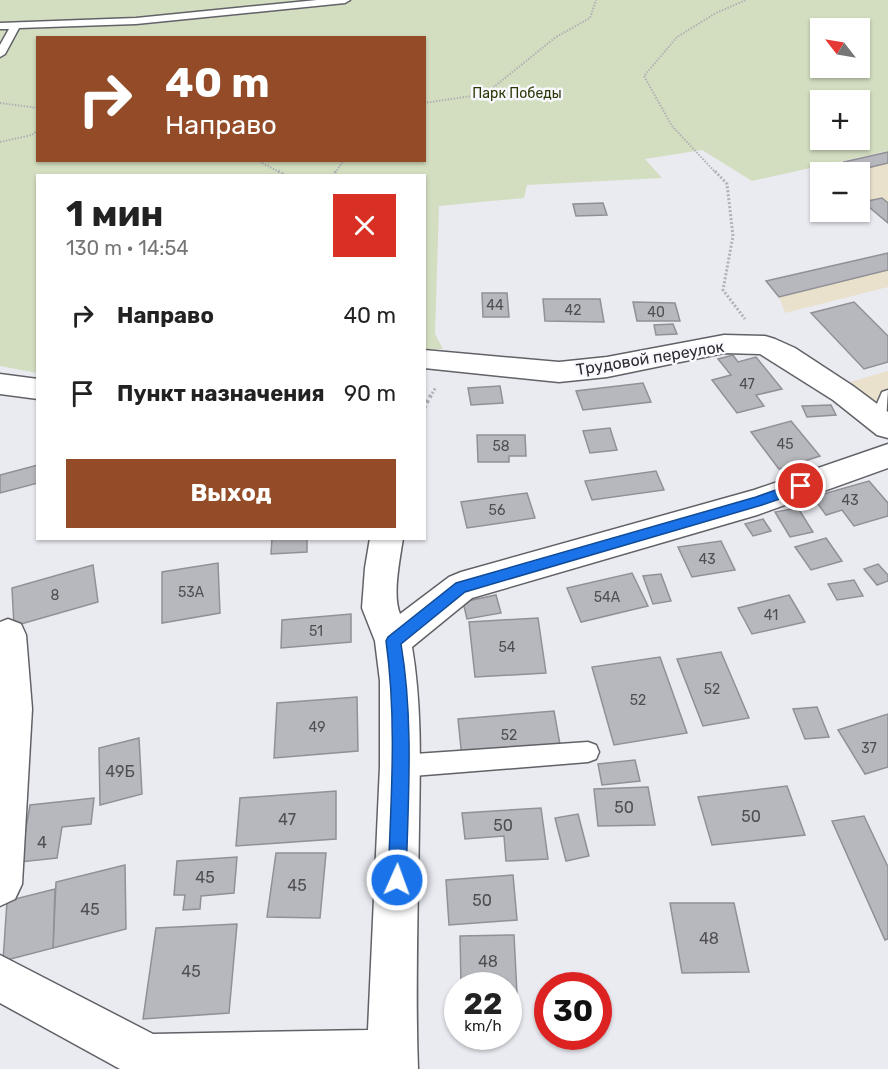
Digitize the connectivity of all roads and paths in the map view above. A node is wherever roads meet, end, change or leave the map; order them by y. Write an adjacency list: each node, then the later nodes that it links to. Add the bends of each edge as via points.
1 (345, 0): 5 (lane, via 136,21)
2 (596, 0): 8 (path, via 590,18 556,37 484,94)
3 (746, 0): 14 (path, via 677,37 644,76 672,126 727,184 733,236 723,290)
4 (0, 26): 5 (lane)
5 (14, 27): 6 (lane)
6 (0, 54)
7 (0, 104): 9 (path)
8 (426, 104)
9 (36, 108)
10 (36, 132): 11 (path)
11 (0, 142)
12 (261, 162): 13 (path)
13 (283, 174)
14 (765, 345): 15 (street, Трудовой переулок, via 724,344 560,372); 18 (street, Трудовой переулок)
15 (426, 359)
16 (0, 384): 17 (street)
17 (36, 389)
18 (885, 414)
19 (888, 456): 22 (street, via 758,502 461,587)
20 (387, 540): 22 (street, via 380,608)
21 (8, 635): 25 (street, via 12,709)
22 (393, 641): 24 (street, via 399,681)
23 (588, 752): 24 (lane)
24 (400, 766): 27 (street)
25 (0, 884)
26 (0, 978): 27 (street, via 149,1058 344,1053)
27 (393, 1062)

